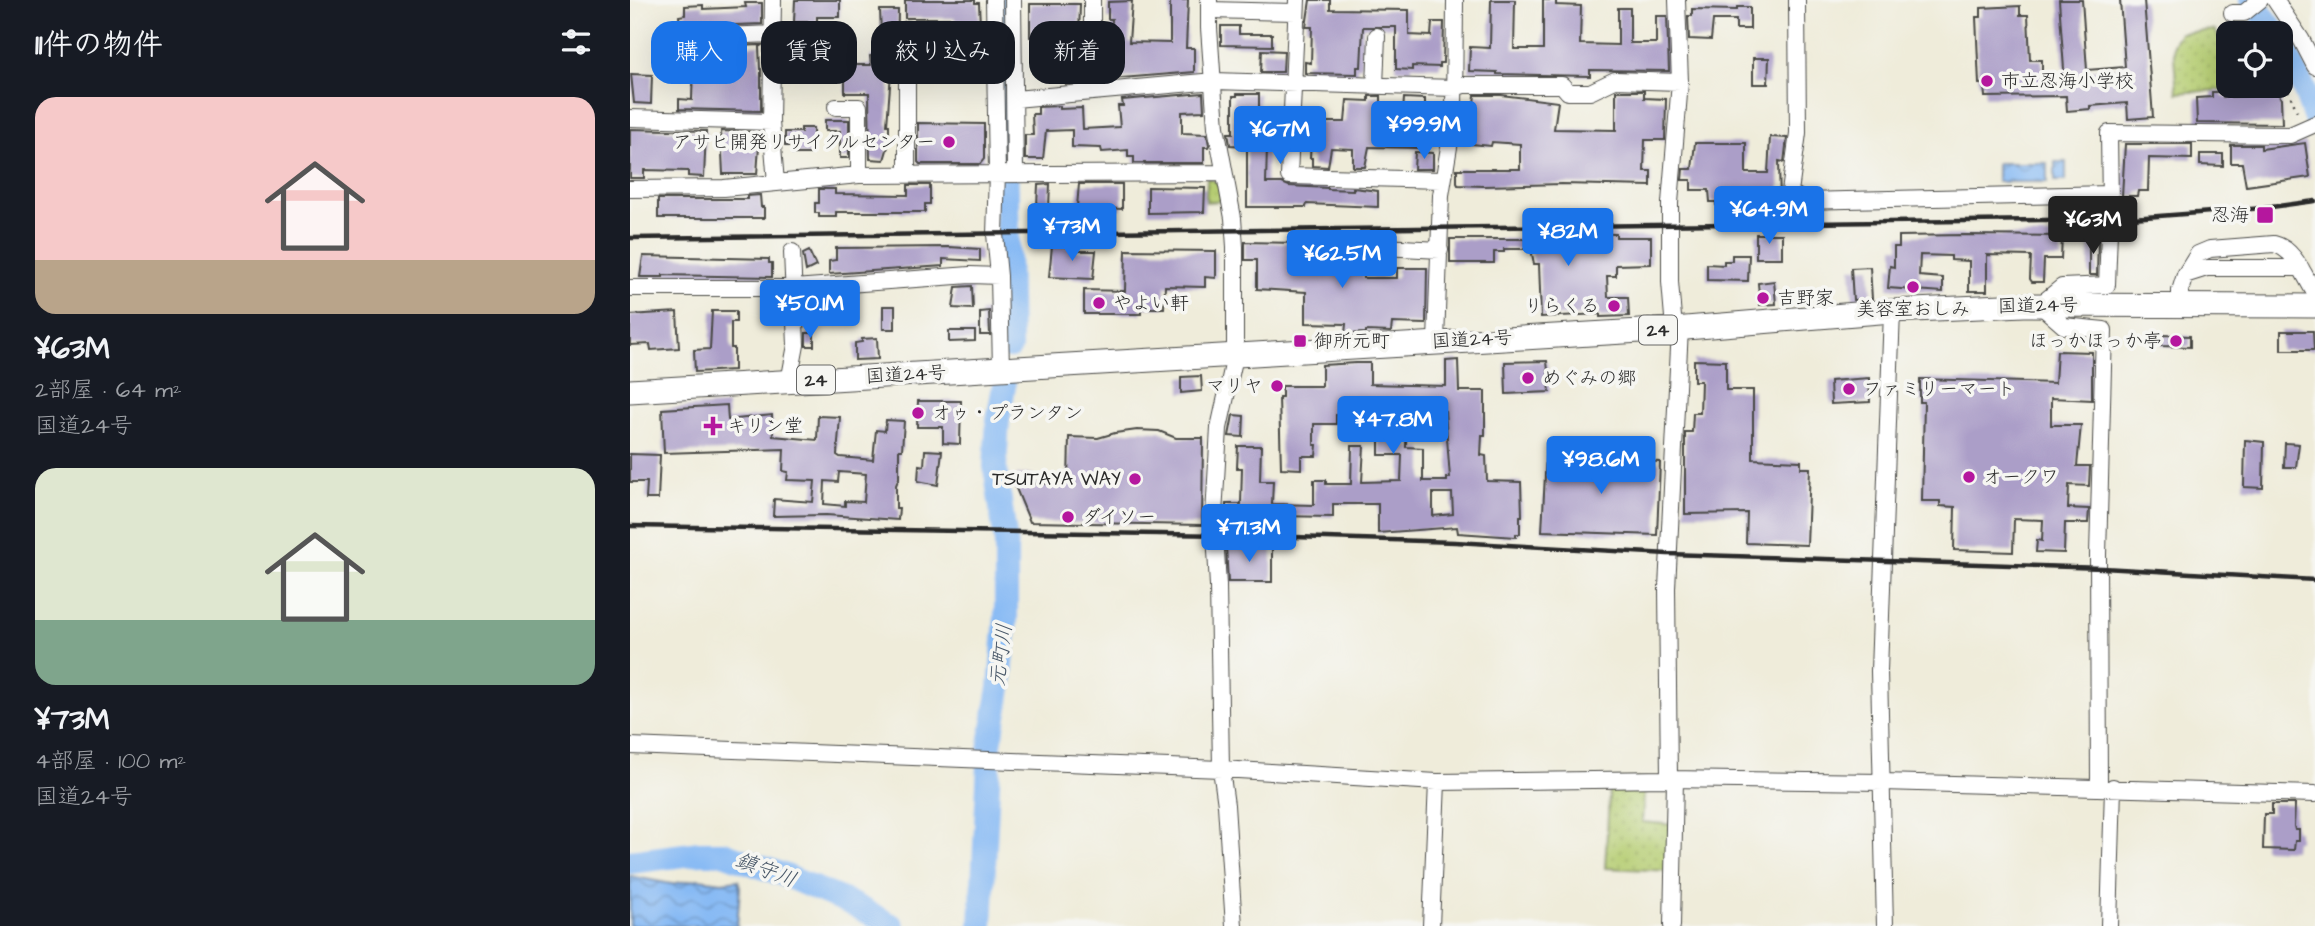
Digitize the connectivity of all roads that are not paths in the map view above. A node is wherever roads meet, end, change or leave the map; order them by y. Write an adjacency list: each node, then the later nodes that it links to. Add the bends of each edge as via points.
1 (774, 0): 13 (street)
2 (993, 0): 14 (street)
3 (1013, 0): 26 (street)
4 (1093, 0): 25 (street)
5 (1455, 0): 24 (street)
6 (1677, 0): 18 (street)
7 (1797, 0): 39 (street, via 1798,133 1790,192 1803,201)
8 (2260, 0): 12 (street)
9 (2275, 0): 16 (street)
10 (1209, 5): 11 (street); 17 (street)
11 (1296, 6): 22 (street)
12 (2239, 12)
13 (774, 21)
14 (994, 21)
15 (1377, 36): 23 (street)
16 (2315, 66)
17 (1214, 81): 22 (street); 25 (street); 33 (street)
18 (1680, 82): 24 (street, via 1615,80 1590,92 1568,92 1562,85); 53 (street, via 1670,203 1670,282)
19 (772, 84): 29 (street)
20 (906, 84): 35 (street)
21 (995, 84): 31 (street)
22 (1292, 84): 23 (street); 36 (street, via 1289,176)
23 (1375, 86): 24 (street)
24 (1455, 88): 36 (street)
25 (1092, 92): 26 (street)
26 (1015, 99): 32 (street)
27 (836, 107): 34 (street, via 859,107)
28 (630, 118): 29 (street)
29 (771, 121): 37 (street)
30 (2308, 127): 39 (street, via 2290,135 2109,133)
31 (997, 173): 32 (street); 35 (street); 45 (street)
32 (1015, 173): 33 (street)
33 (1224, 173): 55 (street, via 1234,231)
34 (859, 174): 35 (street); 37 (street)
35 (907, 174)
36 (1442, 180): 41 (street)
37 (776, 183): 38 (street)
38 (630, 189)
39 (2110, 194): 50 (street, via 2107,285 2062,288)
40 (1306, 243): 41 (street)
41 (1440, 250): 54 (street)
42 (792, 253): 47 (street)
43 (2301, 268): 44 (street, via 2207,268); 44 (street, via 2282,246 2265,243 2210,248 2198,254); 48 (street)
44 (2185, 275): 49 (street)
45 (999, 276): 47 (street); 56 (street)
46 (630, 288): 47 (street)
47 (794, 288): 57 (street, via 796,345)
48 (2315, 293)
49 (2180, 304): 50 (highway, 国道24号 / 24); 51 (highway, 国道24号 / 24)
50 (2040, 305): 52 (highway, 国道24号 / 24); 64 (street, via 2064,326 2104,330 2098,555)
51 (2315, 306)
52 (1892, 311): 53 (highway, 国道24号 / 24); 63 (street, via 1879,671)
53 (1677, 328): 54 (highway, 国道24号 / 24); 61 (street, via 1667,589)
54 (1436, 342): 55 (highway, 国道24号 / 24)
55 (1235, 356): 56 (highway, 国道24号 / 24); 60 (street, via 1219,428 1214,515)
56 (1001, 370): 57 (highway, 国道24号 / 24)
57 (789, 382): 58 (highway, 国道24号 / 24)
58 (630, 391)
59 (630, 746): 60 (street)
60 (1221, 769): 62 (street); 66 (street)
61 (1672, 779): 62 (street); 63 (street); 68 (street)
62 (1437, 782): 67 (street)
63 (1883, 782): 64 (street); 69 (street)
64 (2106, 786): 65 (street); 70 (street)
65 (2307, 794)
66 (1234, 926)
67 (1432, 926)
68 (1672, 926)
69 (1885, 926)
70 (2109, 926)

